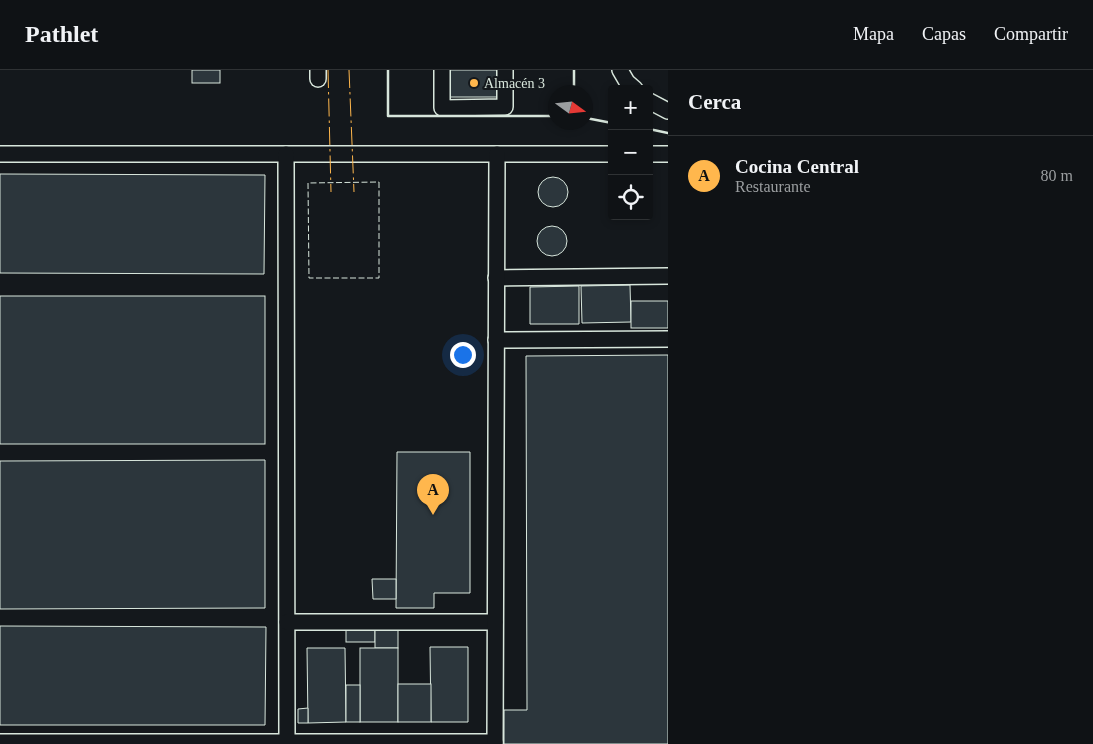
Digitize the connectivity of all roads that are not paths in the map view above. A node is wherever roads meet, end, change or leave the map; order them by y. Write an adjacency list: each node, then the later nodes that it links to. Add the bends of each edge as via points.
1 (442, 70): 2 (lane, via 442,108 505,107)
2 (505, 70)
3 (620, 70): 4 (lane)
4 (631, 85)
5 (653, 103): 6 (lane)
6 (668, 111)
7 (0, 154): 8 (lane)
8 (286, 154): 9 (lane); 17 (lane)
9 (497, 154): 10 (lane); 14 (lane)
10 (608, 154)
11 (653, 154): 12 (lane)
12 (668, 154)
13 (668, 276): 14 (lane)
14 (496, 278): 16 (lane)
15 (668, 339): 16 (lane)
16 (496, 340): 18 (lane)
17 (287, 622): 18 (lane); 19 (lane)
18 (495, 622): 21 (lane)
19 (287, 741): 20 (lane); 21 (lane)
20 (0, 742)
21 (495, 743)

